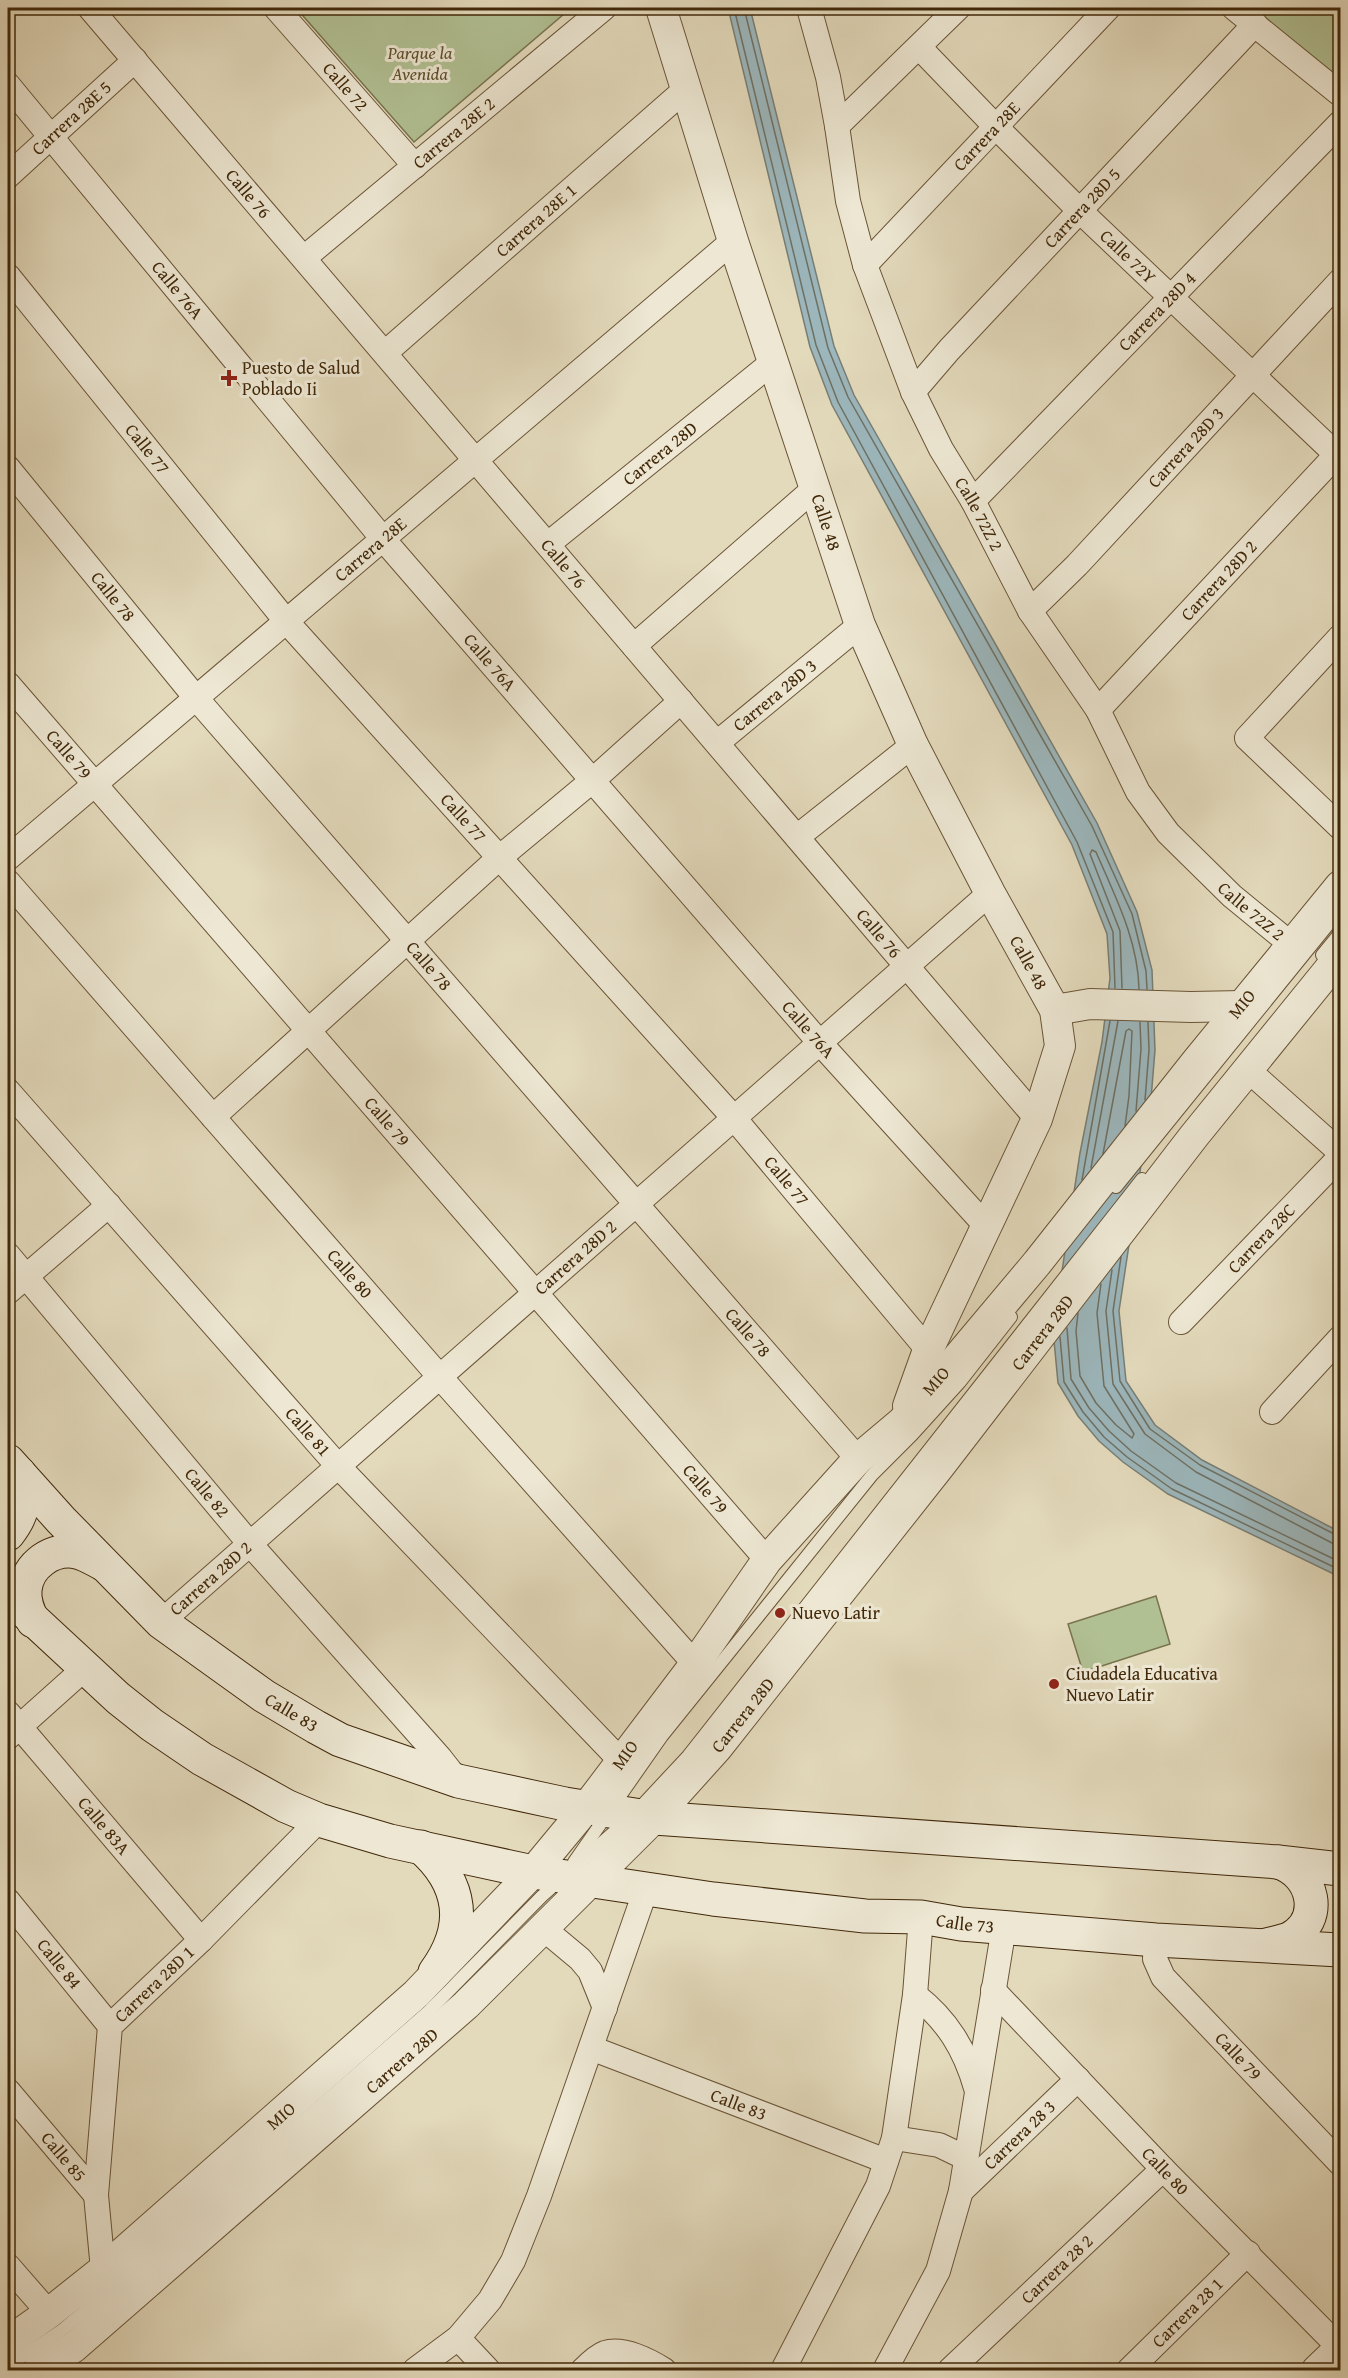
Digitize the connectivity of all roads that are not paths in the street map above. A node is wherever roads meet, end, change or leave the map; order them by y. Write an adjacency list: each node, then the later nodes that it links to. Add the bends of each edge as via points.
1 (90, 8): 11 (street, Calle 76)
2 (276, 8): 19 (street, Calle 72)
3 (604, 8): 19 (street, Carrera 28E 2)
4 (661, 8): 13 (street, Calle 48)
5 (809, 8): 16 (street, Calle 72Z 2)
6 (958, 8): 10 (street)
7 (1108, 8): 17 (street, Carrera 28E)
8 (1234, 8): 9 (street)
9 (1255, 24): 14 (street); 21 (street, Carrera 28D 5)
10 (919, 47): 16 (street); 17 (street, Calle 72Y)
11 (135, 60): 18 (street, Carrera 28E 5); 23 (street, Calle 76)
12 (8, 85): 18 (street, Calle 76A)
13 (687, 88): 22 (street, Calle 48); 28 (street, Carrera 28E 1)
14 (1341, 94)
15 (1341, 123): 27 (street, Carrera 28D 4)
16 (837, 126): 24 (street, Calle 72Z 2, via 848,201)
17 (994, 126): 21 (street, Calle 72Y); 24 (street, Carrera 28E)
18 (52, 136): 20 (street, Carrera 28E 5); 37 (street, Calle 76A)
19 (415, 166): 23 (street, Carrera 28E 2)
20 (8, 176)
21 (1080, 211): 27 (street, Calle 72Y); 31 (street, Carrera 28D 5)
22 (733, 241): 29 (street, Calle 48); 33 (street, Carrera 28E)
23 (304, 258): 28 (street, Calle 76)
24 (865, 265): 31 (street, Calle 72Z 2)
25 (8, 276): 40 (street, Calle 77)
26 (1341, 281): 30 (street, Carrera 28D 3)
27 (1171, 296): 30 (street, Calle 72Y); 36 (street, Carrera 28D 4)
28 (385, 353): 33 (street, Calle 76)
29 (773, 362): 35 (street, Calle 48); 38 (street, Carrera 28D)
30 (1254, 376): 32 (street, Calle 72Y); 39 (street, Carrera 28D 3)
31 (913, 392): 36 (street, Calle 72Z 2)
32 (1339, 455): 47 (street, Carrera 28D 2)
33 (475, 460): 37 (street, Carrera 28E); 38 (street, Calle 76)
34 (8, 468): 45 (street, Calle 78)
35 (815, 488): 41 (street, Calle 48); 43 (street)
36 (973, 501): 39 (street, Calle 72Z 2)
37 (383, 539): 40 (street, Carrera 28E); 50 (street, Calle 76A)
38 (548, 544): 43 (street, Calle 76)
39 (1030, 611): 47 (street, Calle 72Z 2)
40 (286, 621): 45 (street, Carrera 28E); 55 (street, Calle 77)
41 (860, 625): 48 (street, Carrera 28D 3); 49 (street, Calle 48)
42 (1341, 637): 52 (street, via 1247,738)
43 (634, 646): 46 (street, Calle 76)
44 (8, 684): 51 (street, Calle 79)
45 (196, 698): 51 (street, Carrera 28E); 61 (street, Calle 78)
46 (681, 701): 48 (street, Calle 76); 50 (street)
47 (1098, 710): 62 (street, Calle 72Z 2, via 1138,792 1168,834 1232,896)
48 (717, 743): 53 (street, Calle 76)
49 (914, 745): 53 (street); 58 (street, Calle 48)
50 (593, 780): 55 (street); 68 (street, Calle 76A)
51 (94, 784): 54 (street, Carrera 28E); 67 (street, Calle 79)
52 (1341, 827)
53 (797, 837): 63 (street, Calle 76)
54 (8, 858)
55 (499, 858): 61 (street); 73 (street, Calle 77)
56 (8, 882): 72 (street, Calle 80)
57 (1341, 886): 62 (street, Carrera 28D)
58 (990, 893): 63 (street, Carrera 28D 2); 66 (street, Calle 48)
59 (1341, 910): 70 (lane, MIO)
60 (1341, 933): 64 (lane)
61 (408, 942): 67 (street); 78 (street, Calle 78)
62 (1292, 945): 65 (street, Carrera 28D)
63 (907, 966): 68 (street, Carrera 28D 2); 74 (street, Calle 76)
64 (1331, 969): 69 (street, Carrera 28D)
65 (1242, 1006): 66 (street, via 1090,1004); 70 (street, Carrera 28D)
66 (1055, 1010): 74 (street, via 1060,1046)
67 (307, 1030): 72 (street); 84 (street, Calle 79)
68 (820, 1042): 73 (street, Carrera 28D 2); 80 (street, Calle 76A)
69 (1248, 1070): 75 (street); 107 (street, Carrera 28D, via 717,1748)
70 (1196, 1076): 77 (lane, MIO); 91 (street, Carrera 28D)
71 (8, 1091): 79 (street, Calle 81)
72 (213, 1117): 89 (street, Calle 80)
73 (734, 1118): 78 (street, Carrera 28D 2); 88 (street, Calle 77)
74 (1037, 1119): 80 (street)
75 (1341, 1154): 86 (street, Carrera 28C)
76 (1152, 1167): 107 (lane, MIO, via 695,1747)
77 (1108, 1197)
78 (636, 1204): 84 (street, Carrera 28D 2); 92 (street, Calle 78)
79 (109, 1205): 82 (street); 93 (street, Calle 81)
80 (987, 1227): 88 (street)
81 (8, 1255): 82 (street, Calle 82)
82 (26, 1276): 83 (street); 96 (street, Calle 82)
83 (8, 1292)
84 (535, 1293): 89 (street, Carrera 28D 2); 97 (street, Calle 79)
85 (1021, 1303): 107 (lane, MIO, via 960,1382 872,1475 662,1736)
86 (1181, 1322)
87 (1341, 1338): 90 (street)
88 (928, 1350): 91 (street)
89 (440, 1377): 93 (street, Carrera 28D 2); 102 (street, Calle 80)
90 (1272, 1412)
91 (902, 1422): 92 (street, Carrera 28D)
92 (858, 1459): 97 (street, Carrera 28D)
93 (338, 1466): 96 (street, Carrera 28D 2); 105 (street, Calle 81)
94 (13, 1467): 95 (main road, via 23,1496 20,1519); 98 (main road, Calle 83)
95 (8, 1534)
96 (250, 1544): 101 (street, Carrera 28D 2); 106 (street, Calle 82)
97 (767, 1560): 102 (street, Carrera 28D)
98 (107, 1566): 100 (main road, via 76,1552 59,1552 43,1559 31,1572 25,1588 26,1606); 101 (main road, Calle 83)
99 (8, 1596): 100 (main road)
100 (33, 1621): 103 (main road)
101 (161, 1622): 106 (main road, Calle 83, via 264,1696 332,1736)
102 (694, 1664): 105 (street, Carrera 28D)
103 (84, 1669): 104 (street); 108 (main road, via 152,1725 202,1759 286,1806)
104 (11, 1725): 118 (street, Calle 83A)
105 (621, 1761): 107 (street, Carrera 28D)
106 (458, 1781): 107 (main road, Calle 83)
107 (620, 1813): 110 (main road); 112 (street, Carrera 28D); 112 (street, Carrera 28D)
108 (320, 1820): 109 (main road); 118 (street, Carrera 28D 1)
109 (421, 1847): 112 (main road); 122 (main road, via 449,1878 455,1898 454,1937)
110 (1278, 1862): 111 (main road); 120 (main road, via 1290,1866 1305,1881 1310,1892 1309,1914 1289,1939)
111 (1341, 1869)
112 (563, 1877): 113 (main road, Calle 73); 117 (street, Carrera 28D); 122 (street, Carrera 28D); 144 (lane, MIO, via 430,2010 96,2302)
113 (646, 1889): 115 (main road, Calle 73, via 854,1914); 125 (street)
114 (8, 1902): 126 (street, Calle 84)
115 (921, 1917): 116 (main road, Calle 73); 124 (street)
116 (1004, 1927): 119 (main road, Calle 73); 123 (street)
117 (544, 1929): 125 (street, via 591,1971); 145 (street, Carrera 28D, via 459,2011 132,2297 74,2347)
118 (201, 1940): 126 (street, Carrera 28D 1)
119 (1156, 1940): 120 (main road, Calle 73); 133 (street, Calle 79, via 1155,1959 1163,1977)
120 (1255, 1947): 121 (main road, Calle 73)
121 (1341, 1950)
122 (435, 1972): 139 (street, Carrera 28D, via 416,1994)
123 (993, 1990): 128 (street, Calle 80); 130 (street)
124 (915, 1995): 130 (street, via 935,2011 954,2035 969,2063); 131 (street)
125 (605, 2008): 127 (street)
126 (110, 2026): 136 (street, Carrera 28D 1)
127 (591, 2048): 131 (street, Calle 83); 141 (street, via 513,2261 490,2300)
128 (1078, 2079): 134 (street, Calle 80); 135 (street, Carrera 28 3)
129 (8, 2091): 136 (street, Calle 85)
130 (977, 2091): 132 (street)
131 (890, 2149): 132 (street, Calle 83, via 939,2145); 150 (street, via 878,2186)
132 (966, 2158): 135 (street)
133 (1341, 2163)
134 (1163, 2169): 137 (street, Calle 80); 152 (street, Carrera 28 2)
135 (961, 2191): 151 (street, via 938,2271)
136 (96, 2195): 139 (street, Carrera 28D 1)
137 (1248, 2253): 143 (street, Calle 80); 153 (street, Carrera 28 1)
138 (8, 2266): 140 (street)
139 (103, 2270): 140 (street, Carrera 28D)
140 (50, 2313): 142 (street, Carrera 28D)
141 (458, 2338): 146 (street); 147 (street)
142 (8, 2342)
143 (1340, 2348): 154 (street)
144 (8, 2366)
145 (38, 2370)
146 (415, 2370)
147 (488, 2370)
148 (583, 2370): 149 (street, via 612,2351)
149 (664, 2370)
150 (783, 2370)
151 (885, 2370)
152 (950, 2370)
153 (1128, 2370)
154 (1317, 2370)

